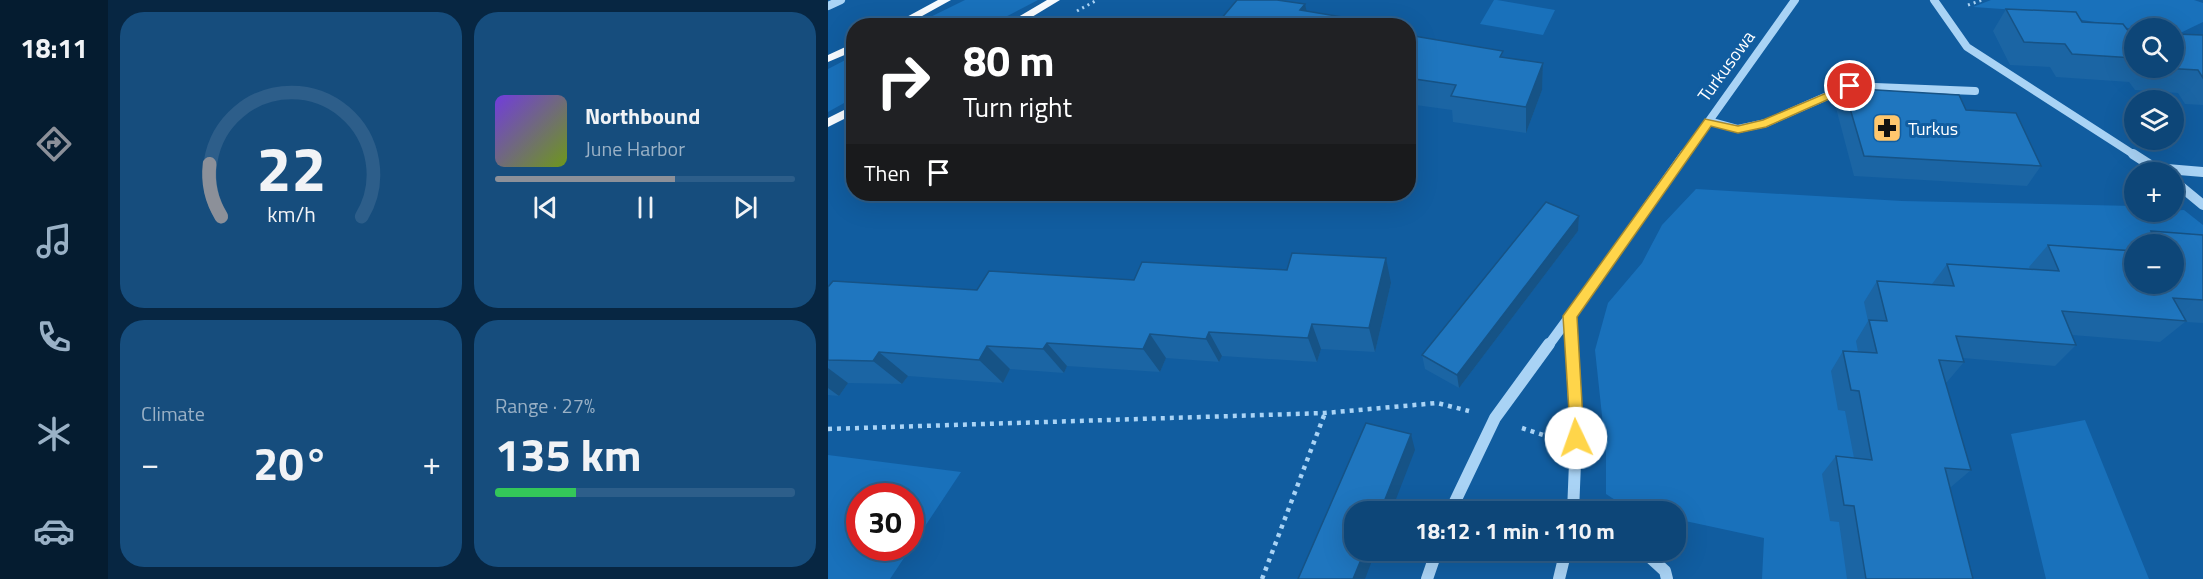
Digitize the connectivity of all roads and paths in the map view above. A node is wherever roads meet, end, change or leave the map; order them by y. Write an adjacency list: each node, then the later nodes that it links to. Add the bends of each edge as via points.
1 (841, 0): 6 (street)
2 (946, 0): 7 (main road)
3 (1055, 0): 8 (main road)
4 (1795, 0): 13 (street, Turkusowa)
5 (1934, 0): 15 (street, via 1967,47)
6 (828, 6)
7 (911, 18)
8 (1022, 18)
9 (846, 50): 10 (main road)
10 (828, 59)
11 (1975, 91): 13 (street, via 1850,86 1766,123 1738,129)
12 (846, 113): 14 (main road)
13 (1709, 121): 20 (street, Turkusowa)
14 (828, 123)
15 (2146, 162)
16 (2184, 171): 17 (street)
17 (2203, 172)
18 (2184, 189): 19 (street)
19 (2203, 205)
20 (1570, 316): 22 (street, Turkusowa); 24 (street)
21 (1325, 413): 22 (path, via 1437,403); 23 (path); 30 (path)
22 (1495, 418): 24 (path, via 1546,437); 25 (street, Turkusowa)
23 (828, 429)
24 (1576, 438): 26 (street)
25 (1455, 501)
26 (1573, 501)
27 (1433, 561): 31 (street)
28 (1563, 561): 32 (street)
29 (1654, 561): 33 (street, via 1665,571)
30 (1262, 579)
31 (1427, 579)
32 (1559, 579)
33 (1667, 579)

